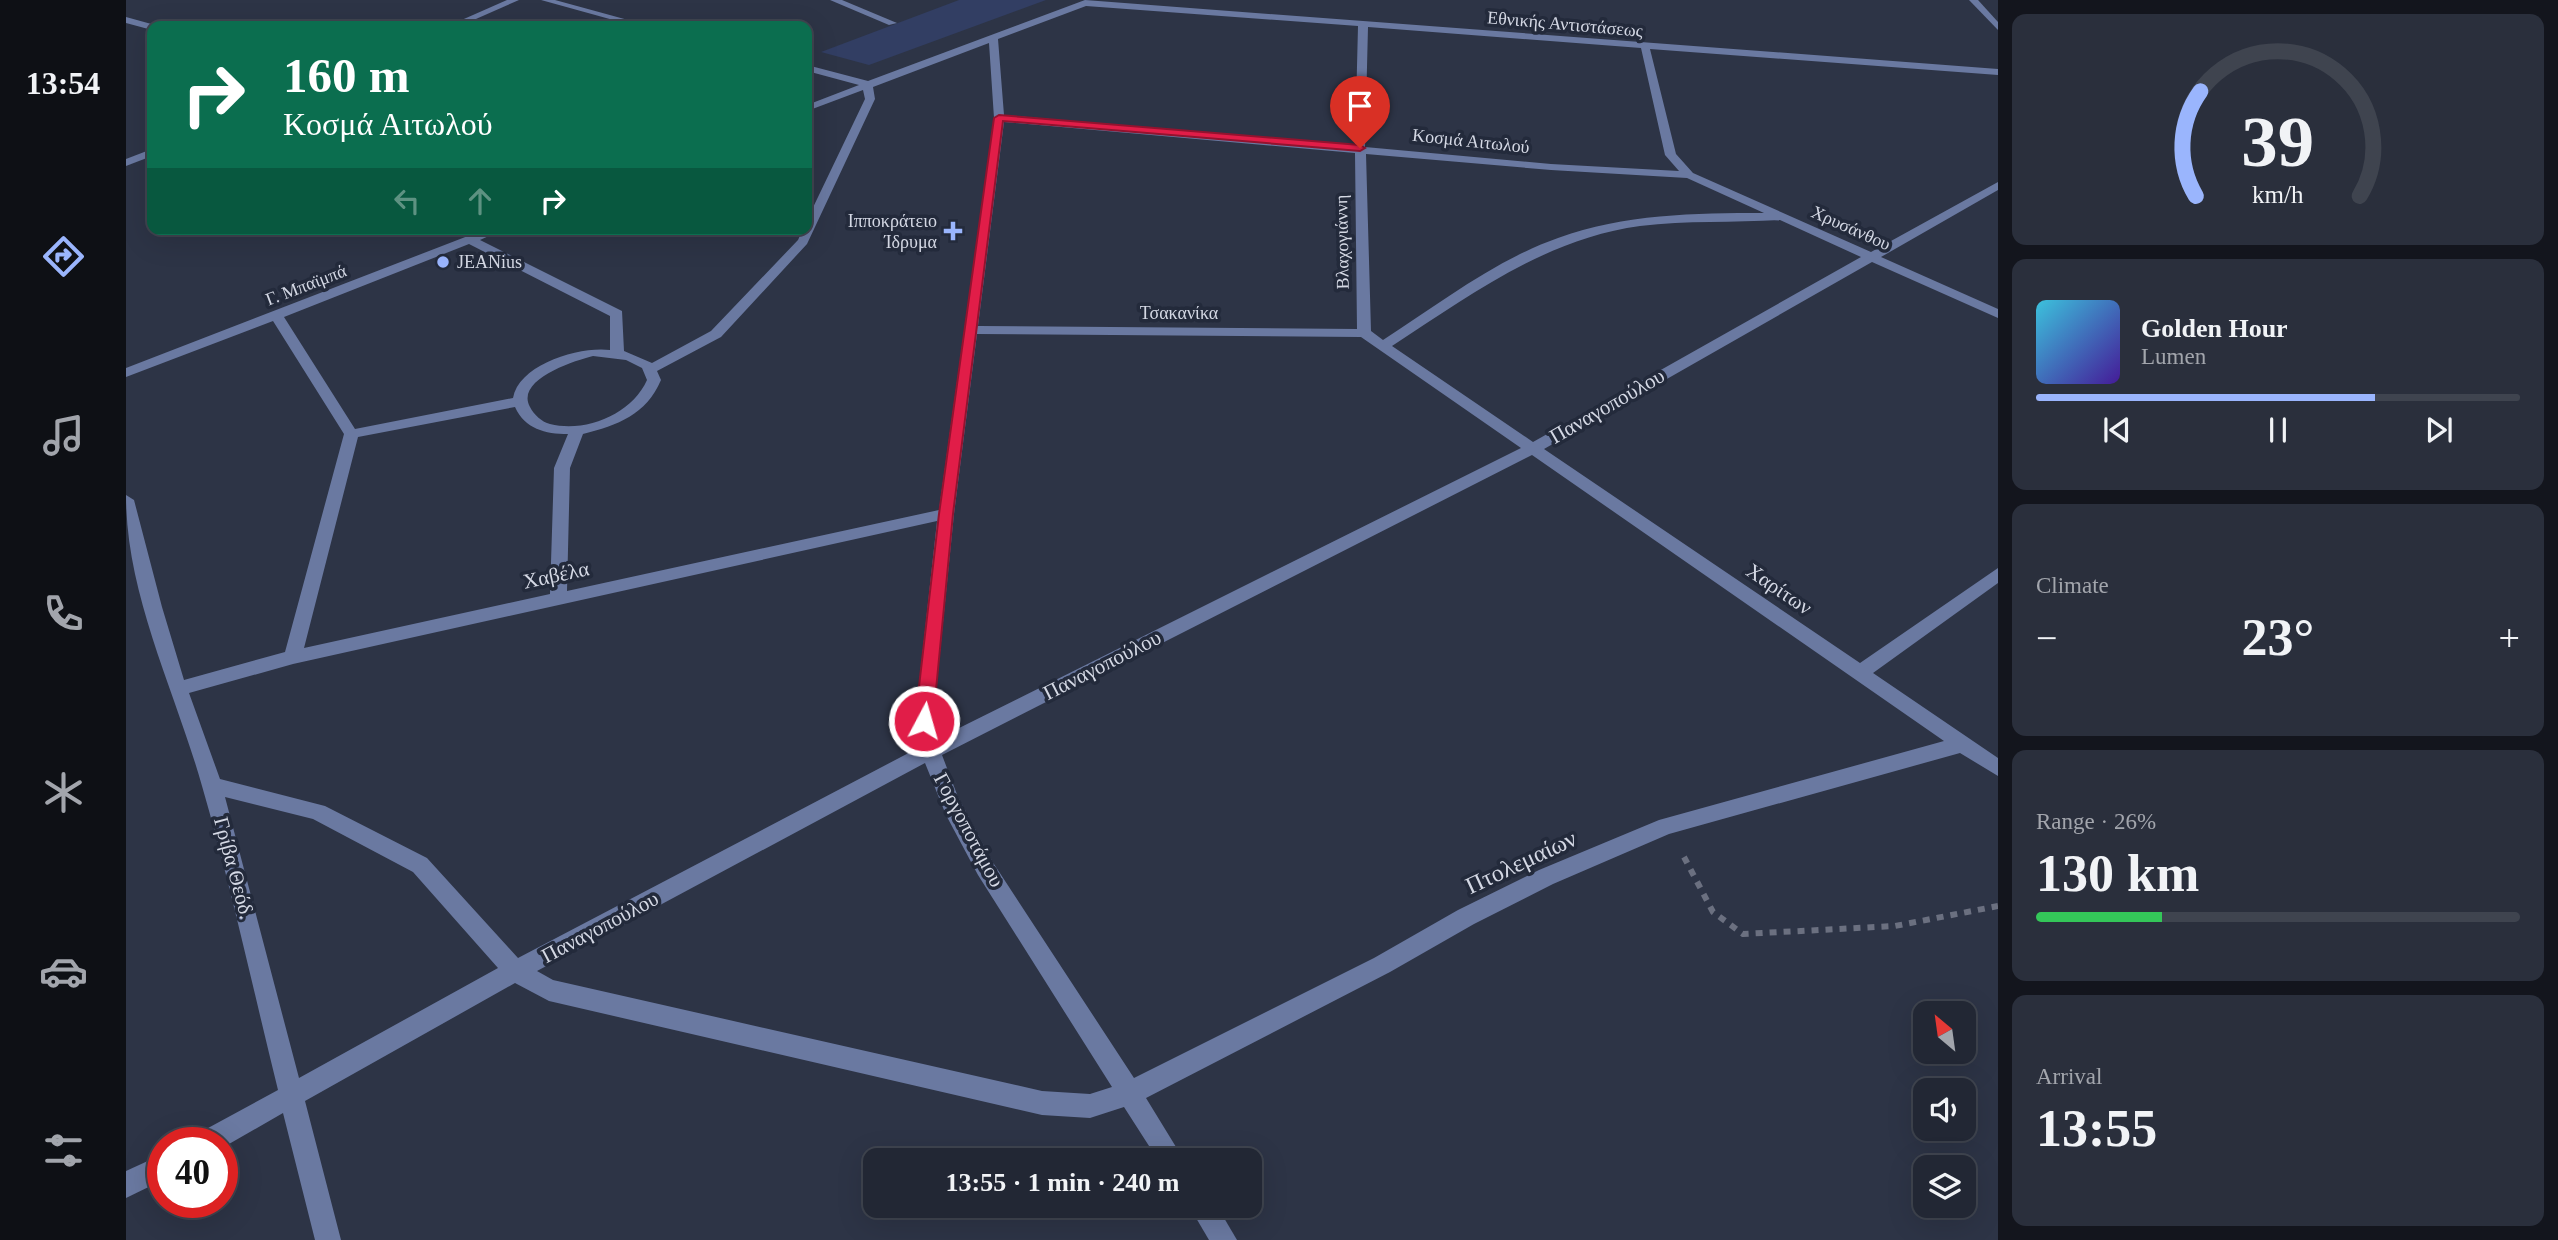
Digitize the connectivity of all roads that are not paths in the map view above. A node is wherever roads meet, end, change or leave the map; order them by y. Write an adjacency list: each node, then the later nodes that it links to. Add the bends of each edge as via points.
1 (515, 0): 7 (street)
2 (545, 0): 8 (street)
3 (834, 0): 9 (street)
4 (1973, 0): 12 (street)
5 (1090, 1): 10 (street, Εθνικής Αντιστάσεως); 13 (street)
6 (126, 20): 11 (street)
7 (465, 21)
8 (626, 21)
9 (892, 23)
10 (1363, 23): 14 (street, Εθνικής Αντιστάσεως); 20 (street, Βλαχογιάννη)
11 (147, 26)
12 (1998, 27)
13 (993, 37): 17 (street); 19 (street, Γοργοποτάμου)
14 (1645, 46): 16 (street, Εθνικής Αντιστάσεως); 23 (street, via 1671,155)
15 (812, 69): 17 (street)
16 (1998, 72)
17 (867, 84): 18 (street); 26 (street, via 870,99)
18 (812, 106)
19 (999, 118): 20 (street, Κοσμά Αιτωλού); 33 (street, Γοργοποτάμου)
20 (1360, 148): 23 (street, Κοσμά Αιτωλού); 34 (street, Βλαχογιάννη)
21 (147, 154): 22 (street)
22 (126, 163)
23 (1689, 175): 25 (street, Χρυσάνθου)
24 (1998, 185): 30 (street, Παναγοπούλου)
25 (1787, 218): 30 (street, Χρυσάνθου); 35 (street, via 1739,216 1642,223 1562,241 1507,267)
26 (812, 222)
27 (483, 235): 29 (street, Γ. Μπαϊμπά)
28 (806, 235): 37 (street, via 716,334)
29 (470, 240): 32 (street, Γ. Μπαϊμπά); 36 (street, via 617,314)
30 (1871, 255): 31 (street, Χρυσάνθου); 42 (street, Παναγοπούλου)
31 (1998, 314)
32 (276, 315): 38 (street, Γ. Μπαϊμπά); 41 (street)
33 (971, 330): 34 (street, Τσακανίκα); 44 (street, Γοργοποτάμου)
34 (1364, 333): 35 (street)
35 (1382, 347): 42 (street, Χαρίτων)
36 (617, 352): 37 (street, via 638,358); 39 (street, via 569,357 547,367 530,380)
37 (651, 369): 40 (street, via 654,383 647,399 630,414)
38 (126, 373)
39 (521, 401): 40 (street, via 521,409 531,421 550,429); 41 (street)
40 (577, 430): 46 (street, via 562,468)
41 (351, 434): 47 (street)
42 (1534, 448): 48 (street, Χαρίτων); 51 (street, Παναγοπούλου)
43 (126, 500): 49 (street, Γρίβα Θεόδ.)
44 (946, 514): 46 (street, Χαβέλα); 51 (street, Γοργοποτάμου, via 924,721)
45 (1998, 575): 48 (street)
46 (558, 598): 47 (street, Χαβέλα)
47 (293, 657): 49 (street, Χαβέλα)
48 (1861, 672): 50 (street, Χαρίτων)
49 (178, 689): 53 (street, Γρίβα Θεόδ.)
50 (1963, 744): 52 (street, Χαρίτων); 55 (street, Πτολεμαίων, via 1666,826 1546,877)
51 (929, 752): 54 (street, Παναγοπούλου); 55 (street, Γοργοποτάμου, via 985,868)
52 (1998, 768)
53 (212, 785): 54 (street, Πτολεμαίων, via 318,812 420,865); 56 (street, Γρίβα Θεόδ.)
54 (515, 971): 55 (street, Πτολεμαίων, via 549,990 1042,1102 1090,1106); 56 (street, Παναγοπούλου)
55 (1128, 1094): 58 (street, Γοργοποτάμου)
56 (293, 1096): 57 (street, Παναγοπούλου); 62 (street, Γρίβα Θεόδ.)
57 (236, 1127)
58 (1164, 1148)
59 (147, 1174): 60 (street)
60 (126, 1185)
61 (1210, 1218): 63 (street)
62 (328, 1240)
63 (1224, 1240)

